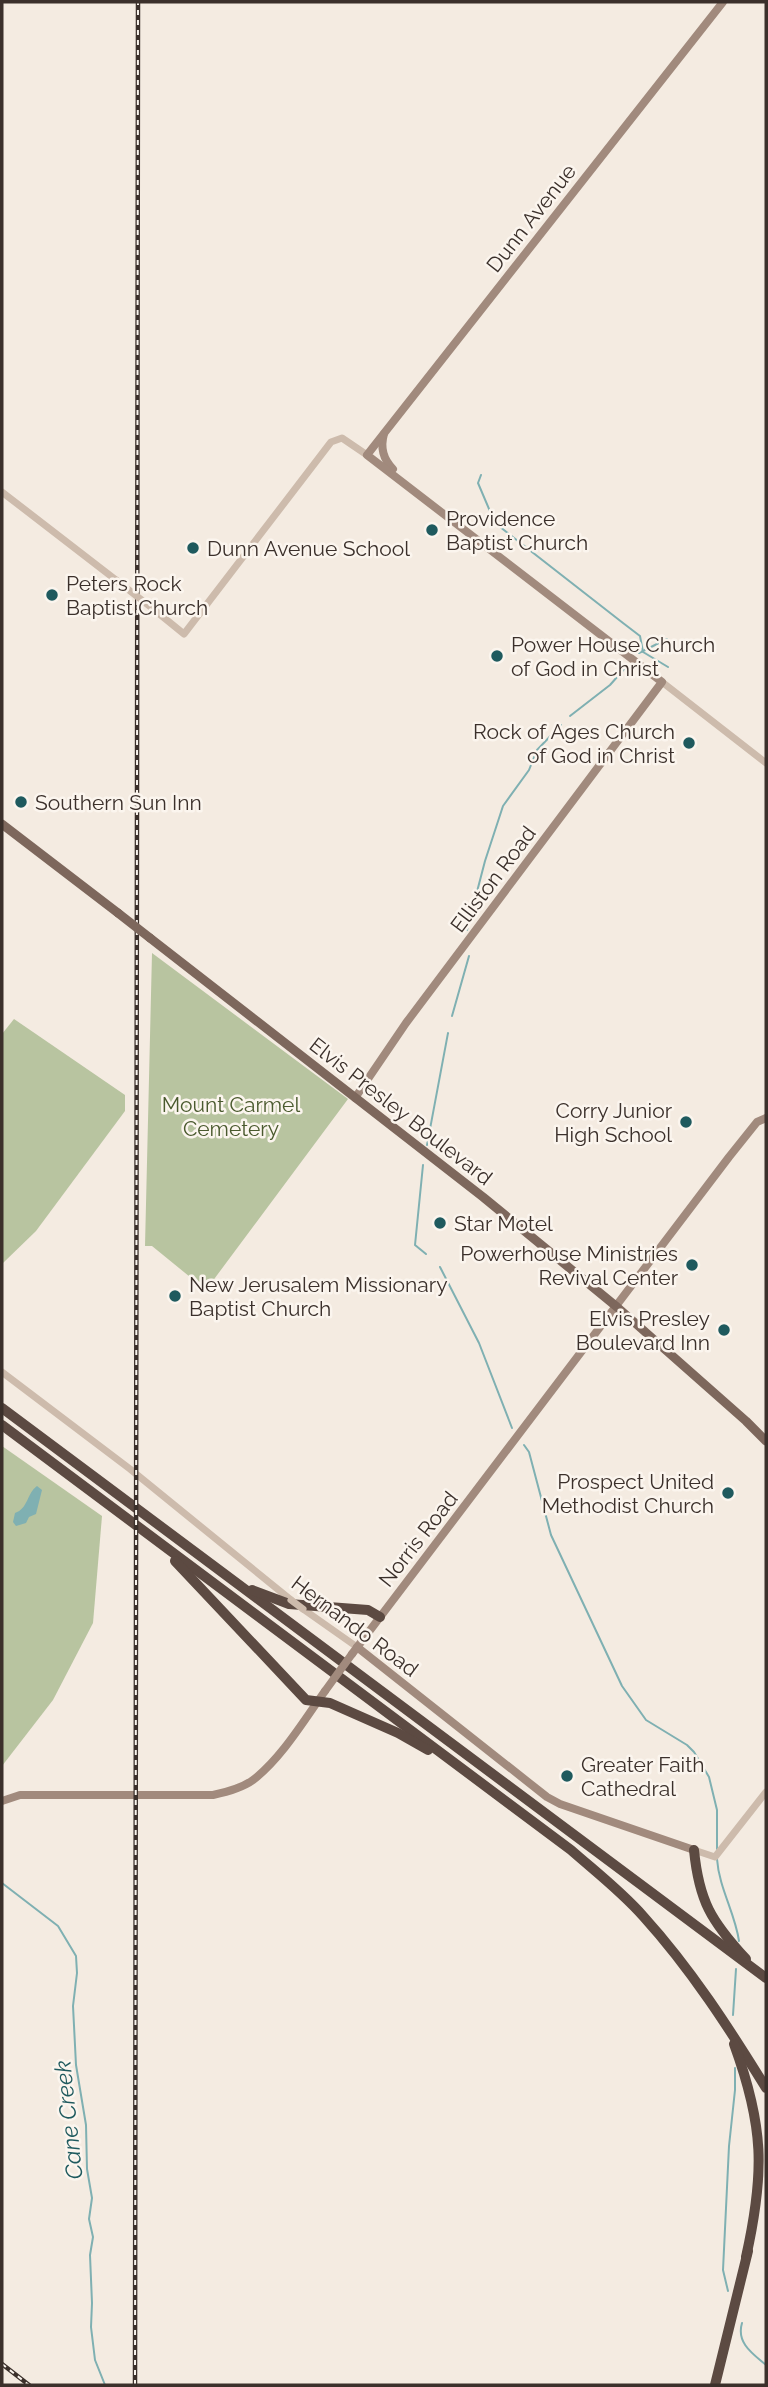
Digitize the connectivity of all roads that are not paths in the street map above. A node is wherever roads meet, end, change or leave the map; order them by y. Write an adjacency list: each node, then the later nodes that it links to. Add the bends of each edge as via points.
1 (723, 2): 2 (main road, Dunn Avenue)
2 (386, 431): 3 (main road, Dunn Avenue); 4 (main road, via 382,444 386,462)
3 (367, 455): 4 (main road); 5 (street, bridge, via 342,438 331,442 184,634)
4 (408, 485): 6 (main road)
5 (2, 492)
6 (662, 682): 7 (street); 9 (main road, Elliston Road)
7 (766, 763)
8 (2, 824): 9 (main road, Elvis Presley Boulevard, bridge)
9 (355, 1098): 11 (main road, Elvis Presley Boulevard)
10 (766, 1118): 11 (main road, Norris Road, via 744,1138)
11 (617, 1307): 15 (main road, Elvis Presley Boulevard); 18 (main road, Norris Road)
12 (2, 1371): 19 (street, Hernando Road, bridge)
13 (2, 1408): 17 (highway)
14 (2, 1425): 16 (highway)
15 (766, 1441)
16 (155, 1540): 20 (highway, via 306,1700); 21 (highway)
17 (232, 1580): 18 (highway, via 289,1604 368,1610); 25 (highway)
18 (380, 1617): 19 (main road, Norris Road)
19 (354, 1651): 20 (main road, Norris Road, bridge); 24 (main road, Hernando Road, via 547,1797)
20 (317, 1702): 21 (highway, via 330,1703 398,1733); 23 (main road, Norris Road, via 267,1769 231,1791 213,1795 20,1795)
21 (454, 1763): 26 (highway, via 571,1850 628,1902 686,1967)
22 (766, 1792): 24 (street, Hernando Road, via 715,1857)
23 (2, 1801)
24 (694, 1850): 25 (highway, via 706,1906 722,1931)
25 (764, 1976)
26 (727, 2024): 27 (highway); 29 (highway, via 758,2131 760,2175)
27 (766, 2088)
28 (766, 2205): 29 (highway)
29 (746, 2257): 30 (highway)
30 (715, 2385)

